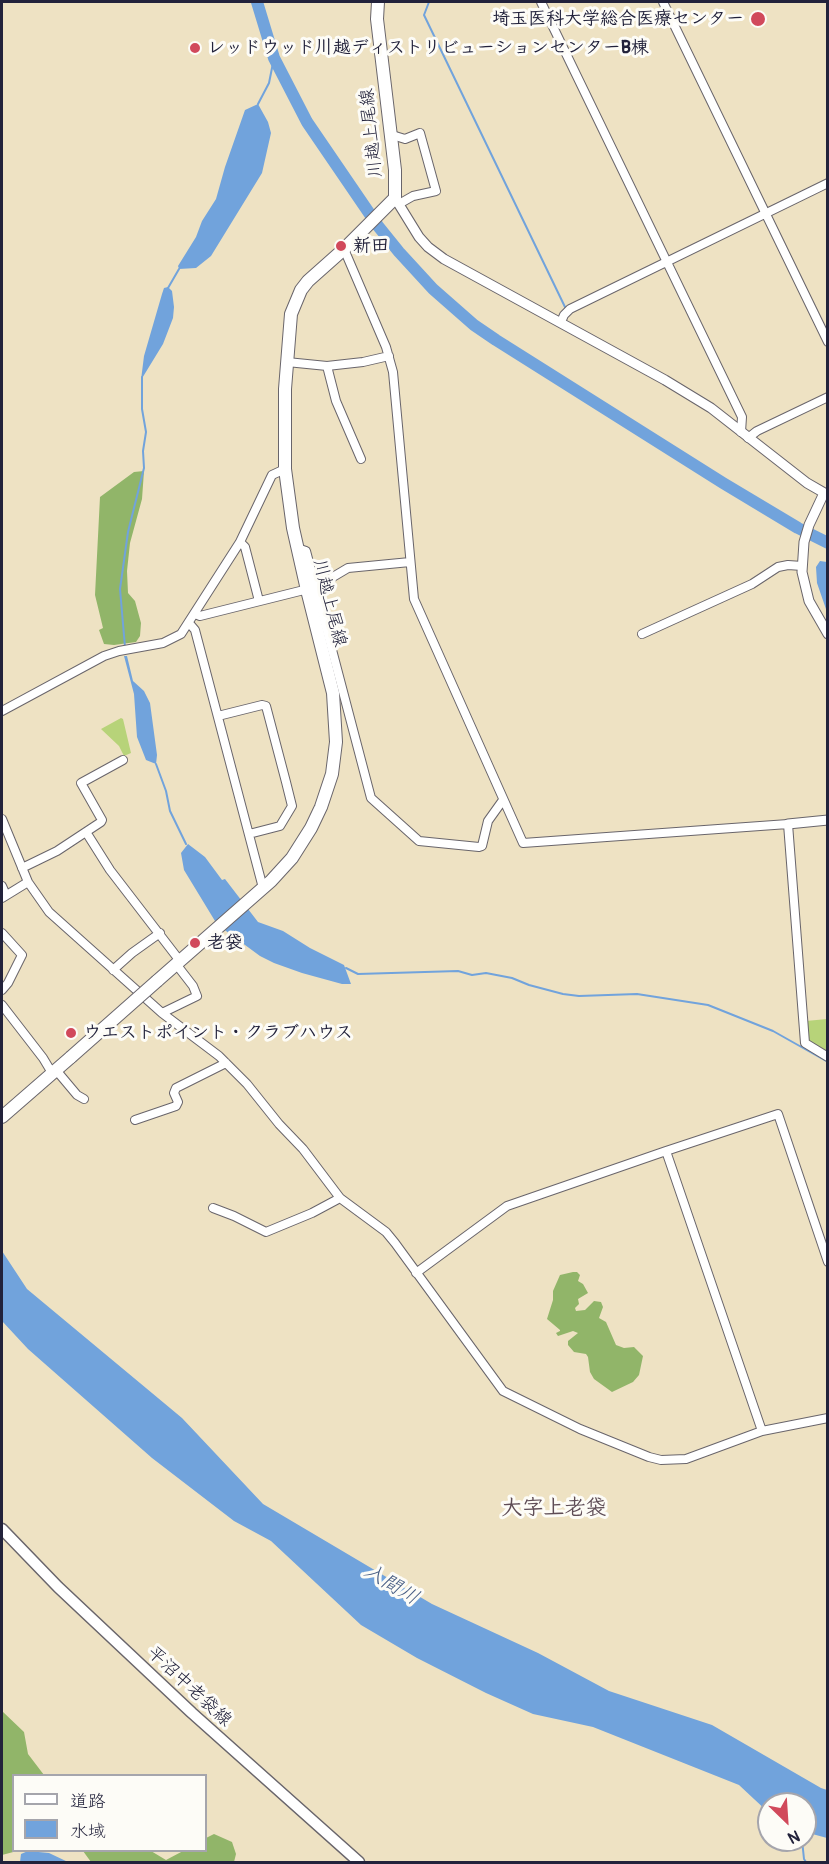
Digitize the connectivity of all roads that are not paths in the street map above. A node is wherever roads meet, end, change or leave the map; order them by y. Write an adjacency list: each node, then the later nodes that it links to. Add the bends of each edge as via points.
1 (378, 2): 4 (main road, 川越上尾線)
2 (541, 2): 9 (street)
3 (663, 2): 7 (street)
4 (392, 135): 6 (main road, 川越上尾線); 6 (street, via 405,139 420,133 436,191)
5 (828, 183): 7 (street)
6 (397, 201): 8 (main road, 川越上尾線); 10 (street, via 423,242 444,259)
7 (764, 214): 9 (street); 11 (street)
8 (344, 249): 12 (street); 13 (main road, 川越上尾線, via 308,281 297,298 291,314)
9 (667, 262): 10 (street, via 570,309); 16 (street, via 742,417)
10 (561, 322): 16 (street, via 711,408)
11 (828, 342)
12 (389, 356): 14 (street); 21 (street)
13 (287, 362): 14 (street); 18 (main road, 川越上尾線)
14 (327, 366): 17 (street, via 336,401)
15 (828, 398): 16 (street)
16 (745, 435): 19 (street)
17 (361, 459)
18 (285, 469): 20 (street, via 272,475); 23 (main road, 川越上尾線, via 297,548)
19 (826, 494): 22 (street, via 809,525)
20 (240, 542): 24 (street, via 245,547); 25 (street)
21 (410, 562): 23 (street, via 348,568); 32 (street, via 414,598)
22 (802, 566): 27 (street, via 778,567 752,584); 28 (street, via 808,601)
23 (311, 588): 24 (street); 32 (street, via 370,798 419,841 479,847 488,821); 41 (main road, 川越上尾線, via 333,693 336,742 332,774 321,807 300,847)
24 (259, 601): 25 (street)
25 (195, 614): 26 (street)
26 (189, 623): 29 (street, via 171,640 104,656); 30 (street, via 195,630)
27 (642, 634)
28 (828, 634)
29 (2, 711)
30 (218, 716): 37 (street); 37 (street, via 266,706 286,782 292,806 280,826)
31 (123, 760): 36 (street, via 81,783 102,820)
32 (503, 800): 35 (street, via 523,843 527,844)
33 (2, 819): 38 (street)
34 (828, 820): 35 (street)
35 (788, 824): 50 (street, via 806,1043)
36 (86, 832): 38 (street); 44 (street)
37 (249, 834): 41 (street)
38 (22, 868): 39 (street)
39 (28, 882): 42 (street); 46 (street, via 49,912)
40 (2, 886): 42 (street)
41 (263, 888): 45 (main road, 川越上尾線)
42 (4, 897)
43 (2, 933): 47 (street, via 22,955)
44 (160, 933): 45 (street); 46 (street)
45 (178, 962): 49 (street, via 197,996); 52 (main road, 川越上尾線, bridge)
46 (113, 970): 49 (street)
47 (2, 990)
48 (2, 1005): 52 (street)
49 (162, 1013): 51 (street)
50 (828, 1057)
51 (226, 1063): 55 (street, via 176,1088 176,1106); 57 (street)
52 (51, 1073): 53 (street); 54 (main road, 川越上尾線)
53 (84, 1099)
54 (2, 1117)
55 (135, 1120)
56 (666, 1151): 59 (street, via 778,1114); 60 (street, via 507,1206); 62 (street)
57 (340, 1197): 58 (street, via 266,1232); 60 (street, via 386,1232)
58 (213, 1208)
59 (828, 1262)
60 (416, 1273): 62 (street, via 500,1387 548,1414 649,1457 669,1461 695,1456)
61 (828, 1418): 62 (street)
62 (762, 1431)
63 (2, 1529): 64 (main road, 平沼中老袋線, via 184,1706)
64 (359, 1863)

